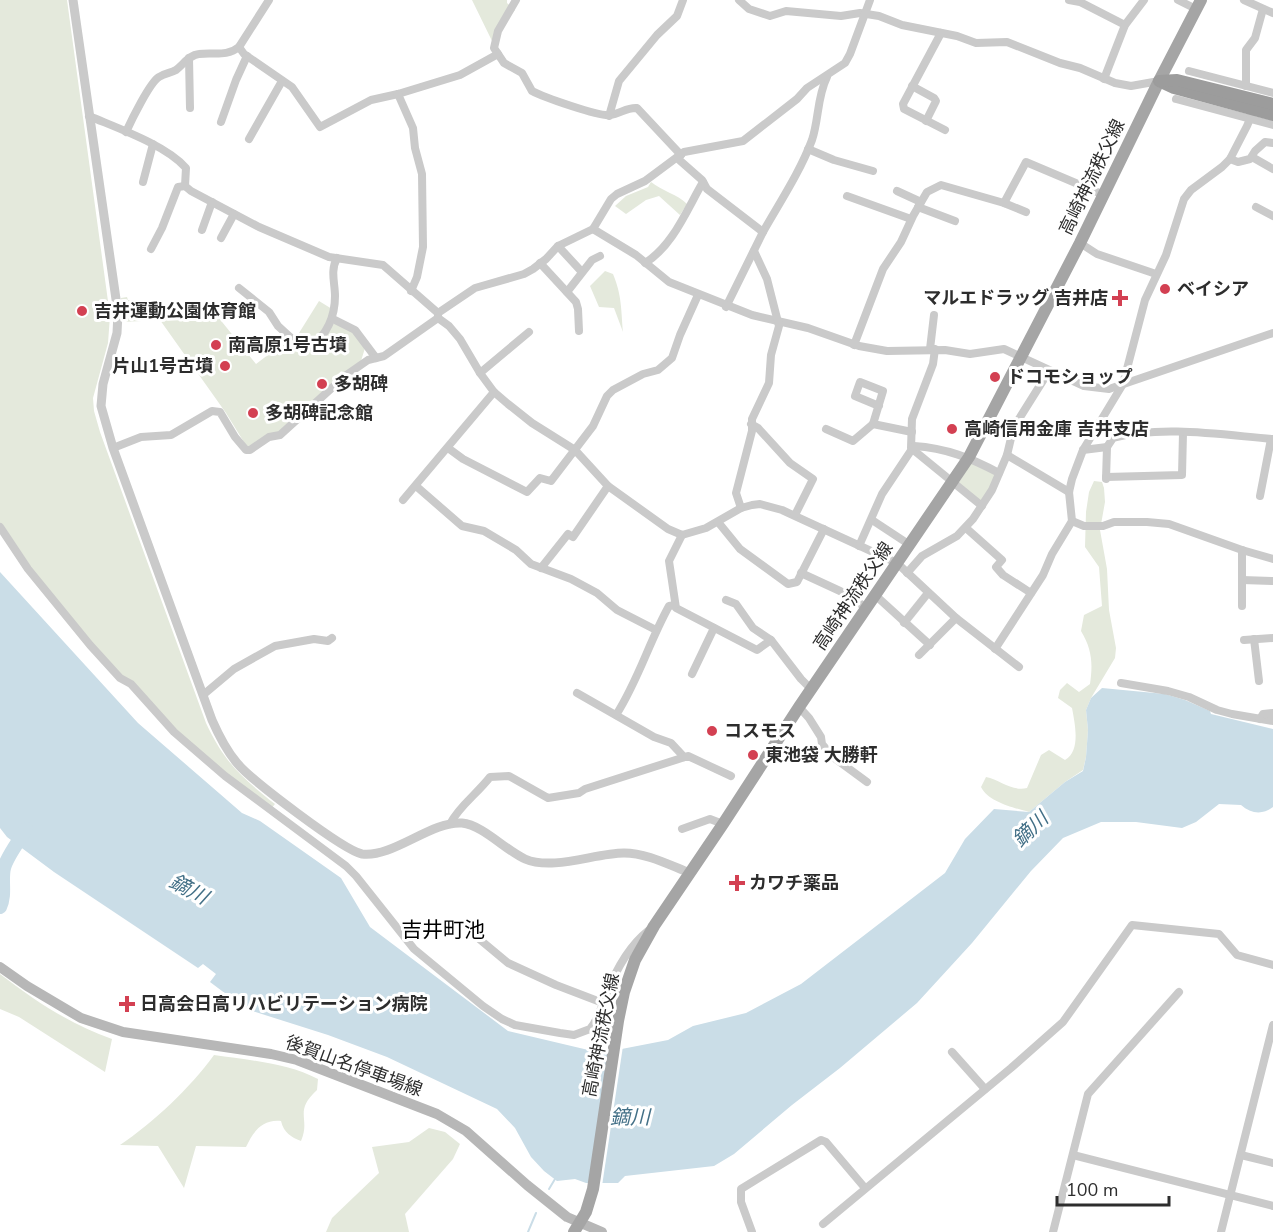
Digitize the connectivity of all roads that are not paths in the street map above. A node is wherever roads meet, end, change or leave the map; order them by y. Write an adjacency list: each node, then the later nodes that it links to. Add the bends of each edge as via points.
1 (74, 0): 36 (street)
2 (269, 0): 17 (street)
3 (516, 0): 18 (street, via 498,31 494,48)
4 (683, 0): 37 (street, via 678,14 619,81)
5 (739, 0): 13 (street, via 748,9 770,16 786,11 841,16)
6 (870, 0): 13 (street)
7 (1069, 0): 15 (street)
8 (1144, 0): 15 (street)
9 (1178, 0): 11 (street)
10 (1244, 0): 12 (street)
11 (1199, 4): 25 (main road, 高崎神流秩父線)
12 (1263, 9): 14 (street); 28 (street, via 1255,38 1246,50)
13 (865, 13): 16 (street); 22 (street, via 845,63)
14 (1273, 13)
15 (1125, 25): 23 (street)
16 (941, 33): 23 (street, via 983,44 1007,42); 26 (street)
17 (239, 47): 19 (street); 20 (street)
18 (498, 54): 30 (street, via 460,75); 37 (street, via 504,63 522,73 532,91)
19 (247, 56): 24 (street); 39 (street)
20 (189, 58): 33 (street); 42 (street, via 175,71 158,77)
21 (1189, 71): 28 (street)
22 (827, 76): 46 (street); 47 (street, via 743,141 690,149)
23 (1104, 79): 25 (street, via 1131,86)
24 (282, 81): 30 (street, via 292,87 320,127 371,99); 43 (street)
25 (1159, 81): 28 (highway); 34 (highway); 56 (main road, 高崎神流秩父線)
26 (912, 86): 38 (street, via 904,109); 38 (street, via 936,101)
27 (1256, 89): 28 (street); 28 (street); 29 (street)
28 (1241, 90): 32 (highway)
29 (1273, 93)
30 (398, 94): 82 (street, via 413,128 422,174 423,247)
31 (1176, 99): 34 (street)
32 (1273, 104)
33 (190, 108)
34 (1250, 113): 35 (highway); 40 (street); 49 (street)
35 (1273, 115)
36 (89, 116): 42 (street); 109 (street, via 118,313 101,406)
37 (609, 116): 47 (street, via 637,108)
38 (926, 121): 41 (street)
39 (221, 122)
40 (1273, 125)
41 (945, 130)
42 (126, 132): 45 (street)
43 (249, 139)
44 (1273, 143): 48 (street, via 1265,142)
45 (153, 144): 52 (street); 54 (street, via 186,168)
46 (808, 149): 51 (street); 69 (street)
47 (679, 156): 53 (street); 67 (street, via 611,199)
48 (1252, 157): 49 (street, via 1238,162); 50 (street)
49 (1230, 159): 80 (street, via 1184,199)
50 (1273, 169)
51 (873, 171)
52 (143, 182)
53 (703, 182): 69 (street); 78 (street, via 673,234 655,257)
54 (185, 186): 58 (street); 73 (street, via 178,187)
55 (897, 191): 60 (street)
56 (1104, 195): 59 (street, via 1026,162); 71 (main road, 高崎神流秩父線)
57 (847, 196): 65 (street)
58 (212, 202): 63 (street); 68 (street)
59 (1004, 203): 60 (street, via 941,185 927,192); 62 (street)
60 (920, 205): 65 (street); 66 (street)
61 (1256, 207): 64 (street)
62 (1026, 212)
63 (234, 214): 70 (street); 76 (street)
64 (1273, 216)
65 (911, 219): 93 (street, via 884,269)
66 (955, 221)
67 (592, 229): 72 (street); 78 (street)
68 (202, 230)
69 (763, 232): 74 (street)
70 (221, 238)
71 (1080, 243): 80 (street, via 1097,254); 95 (main road, 高崎神流秩父線)
72 (558, 246): 77 (street); 79 (street)
73 (151, 249)
74 (754, 251): 85 (street); 89 (street)
75 (600, 256): 79 (street)
76 (337, 258): 82 (street, via 382,265); 88 (street, via 332,273)
77 (540, 263): 83 (street); 87 (street, via 524,274 475,288)
78 (645, 263): 84 (street, via 669,282)
79 (581, 271): 83 (street)
80 (1156, 274): 99 (street, via 1145,300)
81 (239, 288): 88 (street, via 269,312 290,337 307,347 314,345)
82 (411, 291): 87 (street)
83 (567, 292): 91 (street, via 576,302)
84 (698, 296): 85 (street); 112 (street, via 672,358 658,370 613,390)
85 (726, 307): 89 (street)
86 (934, 315): 94 (street)
87 (438, 316): 96 (street); 98 (street, via 460,339)
88 (333, 319): 96 (street, via 355,330)
89 (779, 322): 93 (street); 102 (street, via 770,360 770,382)
90 (529, 332): 98 (street)
91 (579, 332)
92 (1273, 333): 99 (street)
93 (854, 345): 94 (street, via 887,351)
94 (932, 349): 95 (street, via 970,354 999,348); 105 (street, via 933,364 914,411)
95 (1022, 356): 97 (street); 115 (main road, 高崎神流秩父線)
96 (376, 358): 109 (street, via 345,375 280,435 269,437 250,450 246,450 217,410 171,435 141,437)
97 (1049, 371): 99 (street, via 1084,386 1109,389); 114 (street, via 1017,422)
98 (480, 373): 100 (street)
99 (1123, 384): 113 (street)
100 (494, 392): 110 (street); 112 (street, via 519,414)
101 (879, 406): 103 (street)
102 (751, 424): 124 (street, via 736,493); 125 (street, via 790,463 813,479)
103 (873, 424): 104 (street, via 853,441); 105 (street)
104 (826, 429)
105 (912, 432): 111 (street)
106 (1183, 433): 107 (street); 108 (street, via 1123,435 1113,438); 108 (street, via 1182,475 1106,478)
107 (1272, 439): 121 (street)
108 (1107, 447): 113 (street)
109 (113, 448): 168 (street)
110 (448, 448): 112 (street, via 527,492 540,478 551,481); 118 (street)
111 (911, 448): 115 (street, via 930,447); 117 (street); 126 (street, via 882,494)
112 (575, 450): 119 (street)
113 (1083, 450): 120 (street)
114 (1007, 455): 116 (street); 120 (street)
115 (969, 457): 116 (street); 117 (main road, 高崎神流秩父線)
116 (999, 473): 123 (street)
117 (953, 483): 123 (street); 133 (main road, 高崎神流秩父線)
118 (416, 486): 122 (street); 138 (street, via 457,523 484,531)
119 (608, 486): 132 (street); 138 (street, via 573,537 568,534)
120 (1069, 492): 127 (street)
121 (1260, 496)
122 (403, 501)
123 (982, 506): 130 (street)
124 (741, 508): 125 (street, via 760,504); 128 (street)
125 (795, 515): 131 (street)
126 (872, 520): 133 (street); 134 (street)
127 (1072, 521): 135 (street, via 1084,526 1114,522 1169,524); 144 (street)
128 (718, 522): 132 (street); 139 (street, via 740,549 783,582 797,582)
129 (0, 526): 186 (street, via 28,569 90,645 174,732 225,776 346,866 414,948 483,1006 515,1025 574,1035 593,1026)
130 (966, 528): 140 (street, via 922,556); 144 (street, via 1002,560 996,567)
131 (824, 529): 134 (street); 139 (street)
132 (682, 535): 147 (street, via 669,561)
133 (910, 545): 137 (main road, 高崎神流秩父線)
134 (859, 546): 137 (street)
135 (1242, 550): 136 (street); 141 (street)
136 (1273, 559)
137 (897, 563): 140 (street); 145 (main road, 高崎神流秩父線)
138 (541, 568): 153 (street, via 597,593 617,610)
139 (801, 573): 149 (street)
140 (907, 573): 143 (street)
141 (1242, 580): 142 (street); 148 (street)
142 (1273, 581)
143 (928, 593): 150 (street); 151 (street)
144 (1031, 593): 160 (street)
145 (875, 595): 149 (main road, 高崎神流秩父線); 151 (street)
146 (726, 600): 157 (street, via 736,604 753,628)
147 (675, 605): 152 (street); 153 (street, via 669,606)
148 (1242, 606)
149 (867, 608): 166 (main road, 高崎神流秩父線)
150 (956, 618): 159 (street); 160 (street)
151 (904, 623): 159 (street)
152 (714, 628): 157 (street, via 757,650); 163 (street)
153 (656, 630): 171 (street)
154 (332, 638): 168 (street, via 275,646 234,669)
155 (1273, 638): 156 (street)
156 (1254, 639): 158 (street); 164 (street)
157 (771, 640): 166 (street)
158 (1245, 640)
159 (930, 645): 161 (street)
160 (995, 649): 162 (street)
161 (920, 655)
162 (1019, 667)
163 (692, 674)
164 (1259, 681)
165 (1121, 683): 172 (street, via 1168,691 1217,710)
166 (811, 689): 169 (main road, 高崎神流秩父線)
167 (577, 693): 171 (street)
168 (203, 694): 177 (street, via 219,736 238,765 340,844 363,854 384,851)
169 (799, 707): 176 (street, via 833,757); 178 (main road, 高崎神流秩父線)
170 (1273, 713): 172 (street, via 1263,714)
171 (616, 715): 174 (street, via 671,743)
172 (1260, 719): 173 (street)
173 (1273, 721)
174 (684, 757): 175 (street); 177 (street, via 557,798 548,798 509,776 490,777 455,812)
175 (732, 776)
176 (867, 782)
177 (450, 824): 180 (street, via 464,823 479,829 526,859 546,863 626,853)
178 (723, 824): 179 (street, via 710,819); 180 (main road, 高崎神流秩父線)
179 (682, 829)
180 (690, 873): 181 (main road, 高崎神流秩父線)
181 (654, 926): 186 (street, via 627,954); 197 (main road, 高崎神流秩父線, via 628,978 593,1189)
182 (478, 938): 186 (street, via 508,963)
183 (1273, 965): 189 (street, via 1237,955 1220,934 1132,925 1063,1022)
184 (0, 967): 197 (main road, 後賀山名停車場線, via 81,1018 123,1032 297,1060 436,1114 466,1131)
185 (1179, 992): 190 (street, via 1088,1094)
186 (603, 1003)
187 (1273, 1025): 191 (street)
188 (952, 1052): 189 (street)
189 (986, 1089): 193 (street)
190 (1073, 1155): 194 (street); 200 (street)
191 (1241, 1155): 192 (street); 194 (street)
192 (1273, 1163)
193 (865, 1188): 196 (street); 199 (street, via 821,1140 741,1189 741,1202)
194 (1231, 1195): 195 (street); 201 (street)
195 (1273, 1206)
196 (823, 1224)
197 (575, 1229): 198 (main road, 後賀山名停車場線)
198 (602, 1232)
199 (752, 1232)
200 (1053, 1232)
201 (1221, 1232)

